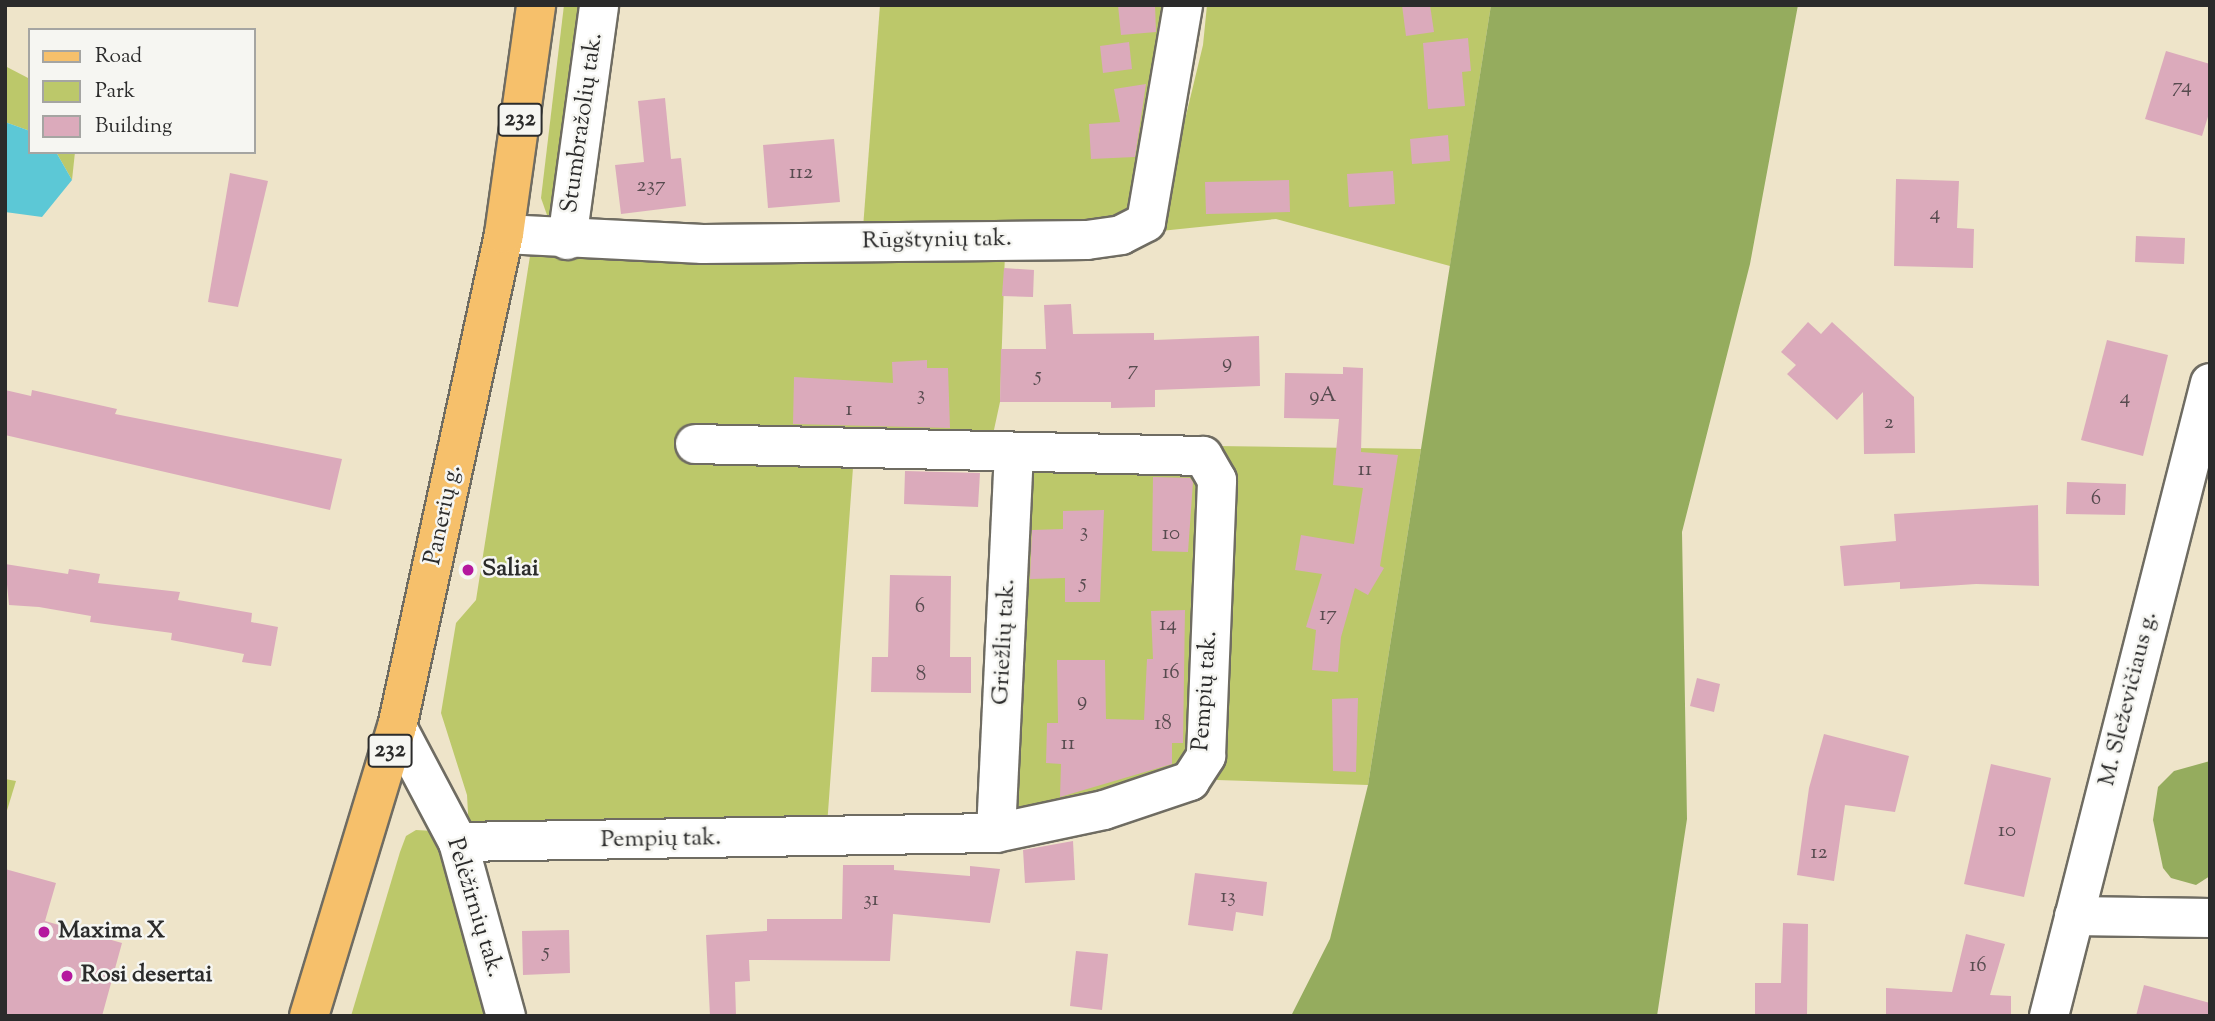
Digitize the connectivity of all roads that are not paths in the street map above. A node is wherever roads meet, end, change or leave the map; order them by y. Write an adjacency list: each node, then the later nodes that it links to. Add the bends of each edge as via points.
1 (536, 5): 4 (main road, Panerių g. / 232)
2 (598, 5): 5 (street, Stumbražolių tak.)
3 (1183, 5): 5 (street, Rūgštynių tak., via 1146,222 1121,235 1087,240)
4 (504, 234): 5 (street, Rūgštynių tak.); 9 (main road, Panerių g. / 232)
5 (567, 240)
6 (2210, 383): 12 (street, M. Sleževičiaus g.)
7 (695, 444): 8 (street, Pempių tak.)
8 (1014, 452): 10 (street, Griežlių tak.); 10 (street, Pempių tak., via 1203,456 1217,480 1207,743 1206,756 1189,781 1104,810)
9 (397, 727): 11 (street, Pelėžirnių tak.); 14 (main road, Panerių g. / 232)
10 (996, 833): 11 (street, Pempių tak.)
11 (458, 842): 15 (street, Pelėžirnių tak.)
12 (2074, 916): 13 (street); 16 (street, M. Sleževičiaus g.)
13 (2210, 918)
14 (309, 1016)
15 (506, 1016)
16 (2049, 1016)

